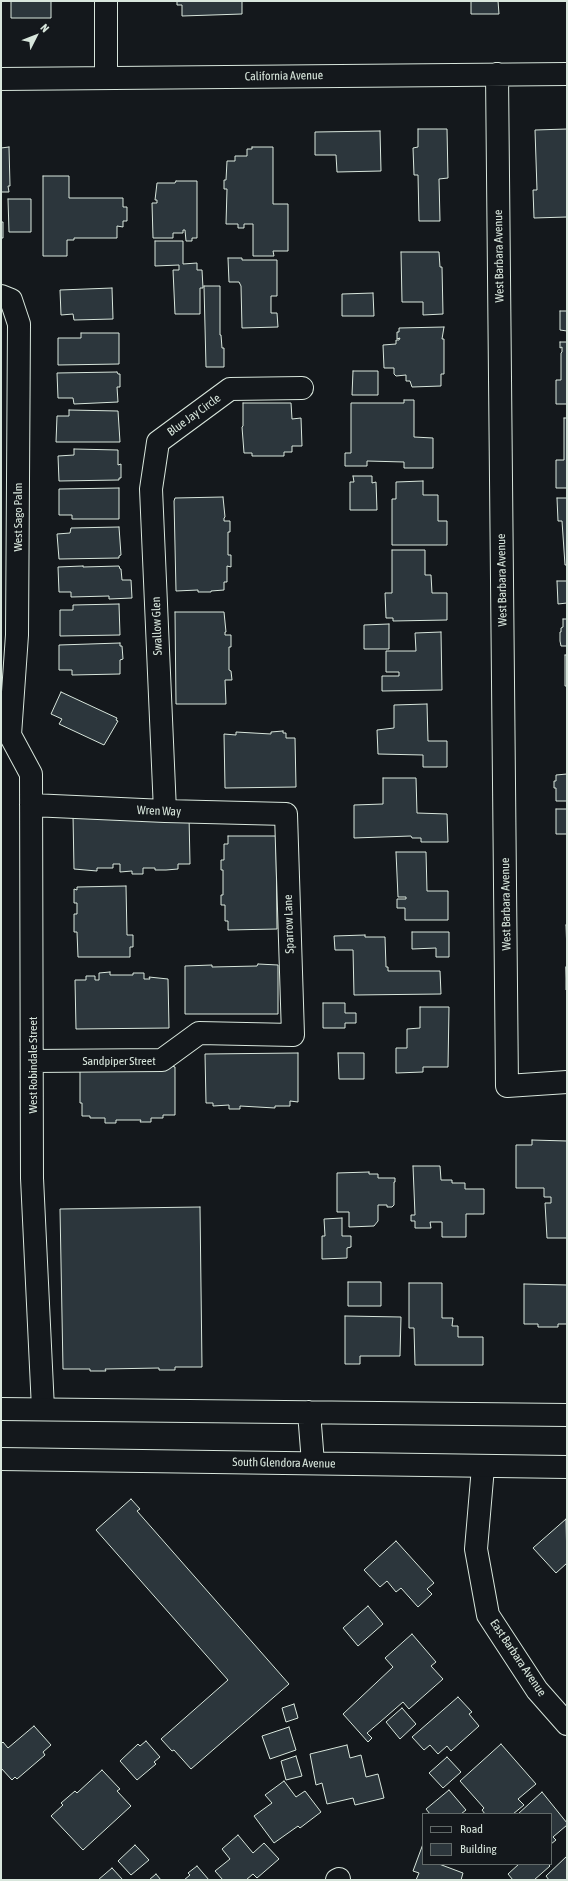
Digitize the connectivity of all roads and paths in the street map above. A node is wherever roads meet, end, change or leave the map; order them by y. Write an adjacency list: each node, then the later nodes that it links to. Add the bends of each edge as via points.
1 (106, 1): 4 (street)
2 (497, 74): 3 (street, California Avenue); 4 (street, California Avenue); 16 (street, West Barbara Avenue, via 508,1086)
3 (567, 74)
4 (106, 78): 5 (street, California Avenue)
5 (1, 79)
6 (6, 298): 9 (street, West Sago Palm, via 19,324)
7 (302, 388): 8 (street, Blue Jay Circle, via 230,389)
8 (158, 442): 12 (street, Swallow Glen, via 151,489)
9 (9, 636): 10 (street, West Sago Palm)
10 (5, 735): 11 (street, West Robindale Street, via 31,774)
11 (31, 805): 12 (street, Wren Way); 15 (street, West Robindale Street)
12 (165, 811): 13 (street, Wren Way)
13 (286, 814): 14 (street, Sparrow Lane)
14 (292, 1035): 15 (street, Sandpiper Street, via 199,1033 162,1060)
15 (33, 1061): 17 (street, West Robindale Street, via 34,1229)
16 (567, 1082)
17 (43, 1409): 18 (street); 19 (street)
18 (1, 1410)
19 (309, 1412): 20 (street); 22 (street)
20 (567, 1415)
21 (1, 1459): 22 (street, South Glendora Avenue)
22 (312, 1463): 23 (street, South Glendora Avenue)
23 (483, 1467): 24 (street, South Glendora Avenue); 25 (street, East Barbara Avenue, via 476,1549 488,1615 537,1690)
24 (567, 1467)
25 (567, 1724)

